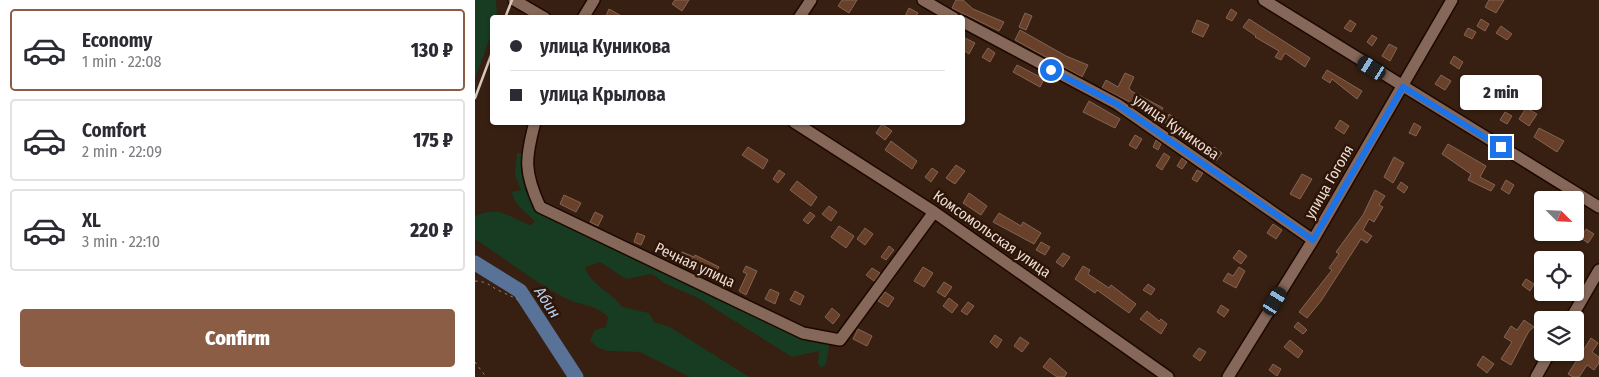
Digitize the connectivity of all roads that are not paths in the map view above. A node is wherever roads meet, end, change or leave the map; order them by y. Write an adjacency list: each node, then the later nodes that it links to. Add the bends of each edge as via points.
1 (514, 0): 7 (street)
2 (594, 0): 8 (street)
3 (811, 0): 9 (street)
4 (923, 0): 10 (street)
5 (1264, 0): 12 (street)
6 (1452, 0): 12 (street, улица Гоголя)
7 (540, 15)
8 (585, 15)
9 (801, 15)
10 (949, 15)
11 (965, 23): 17 (street, улица Куникова, via 1117,104)
12 (1403, 87): 15 (street); 17 (street, улица Гоголя)
13 (534, 125): 16 (street, Речная улица, via 527,153 529,183 540,207 803,332 840,340)
14 (799, 125): 16 (street, Комсомольская улица)
15 (1599, 207)
16 (934, 212): 21 (street, Комсомольская улица)
17 (1313, 240): 22 (street, улица Гоголя)
18 (1599, 270): 19 (street)
19 (1575, 311)
20 (1545, 361): 23 (street)
21 (1168, 377)
22 (1228, 377)
23 (1536, 377)

